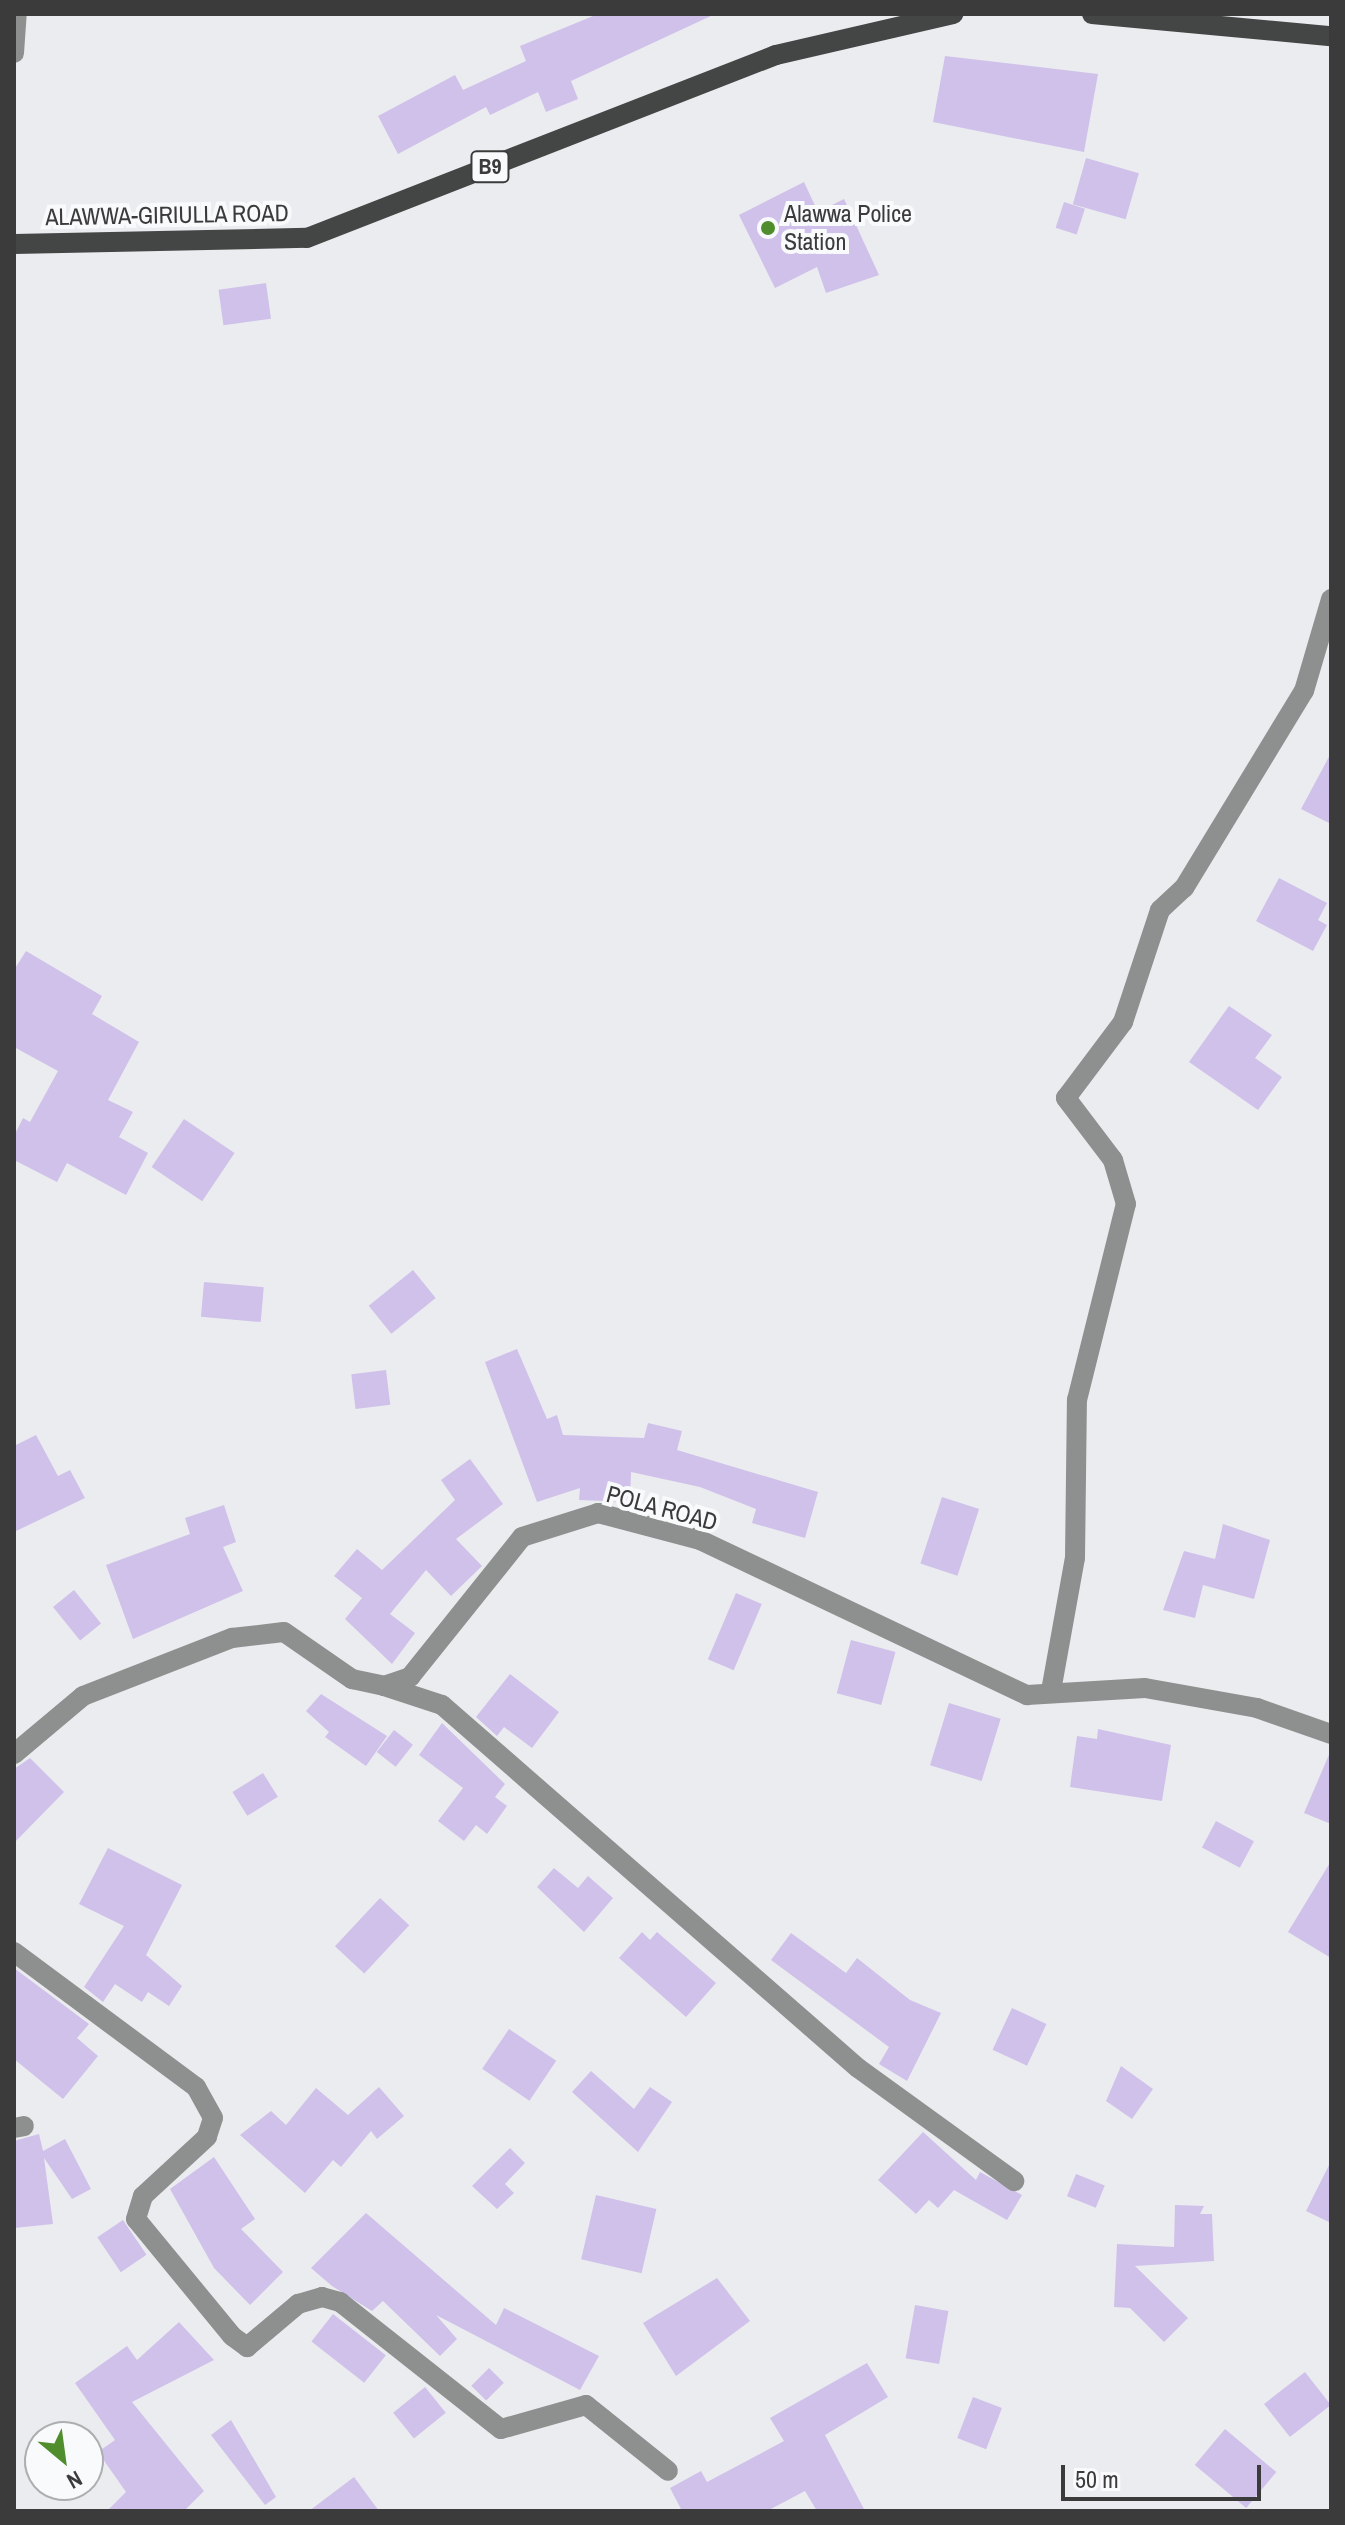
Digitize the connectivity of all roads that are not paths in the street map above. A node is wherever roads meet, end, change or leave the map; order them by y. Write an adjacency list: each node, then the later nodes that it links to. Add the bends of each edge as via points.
1 (17, 14): 5 (street)
2 (953, 14): 6 (main road, ALAWWA-GIRIULLA ROAD / B9, via 776,55 307,238)
3 (1092, 14): 4 (main road)
4 (1331, 36)
5 (14, 53)
6 (14, 244)
7 (1331, 599): 9 (street, via 1304,691 1184,888 1160,910 1123,1022 1066,1098 1113,1160 1126,1204 1077,1400 1075,1558)
8 (384, 1686): 9 (street, POLA ROAD, via 410,1677 522,1537 598,1513 700,1540 1027,1695); 11 (street, via 352,1679 284,1632 232,1638 83,1696); 13 (street, via 442,1705 858,2068)
9 (1051, 1691): 10 (street, POLA ROAD, via 1145,1688 1257,1708)
10 (1331, 1734)
11 (14, 1754)
12 (14, 1952): 14 (street, via 196,2087 213,2118 207,2137 143,2196 136,2219 232,2336 247,2347 298,2304 331,2299 501,2429 586,2405)
13 (1014, 2181)
14 (668, 2471)

